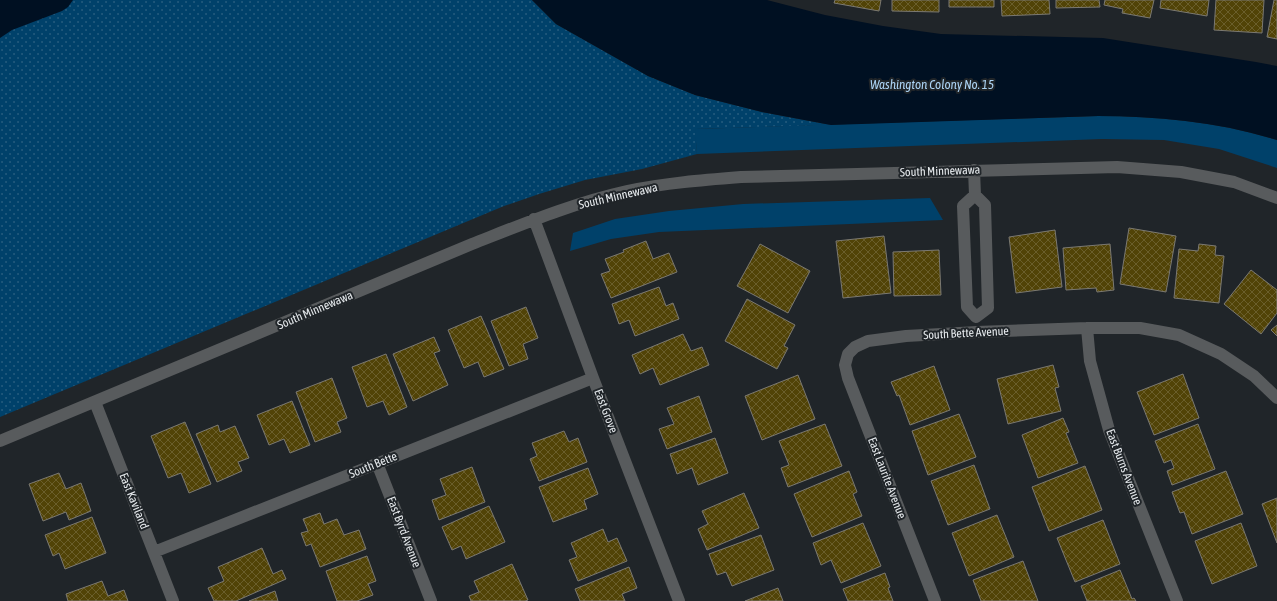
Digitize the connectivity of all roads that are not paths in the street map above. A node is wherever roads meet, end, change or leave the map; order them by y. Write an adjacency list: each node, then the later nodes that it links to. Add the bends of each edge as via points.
1 (974, 170): 2 (street); 3 (street, South Minnewawa, via 1117,166 1181,172 1234,182); 4 (street, South Minnewawa, via 741,177 683,182 627,191)
2 (975, 195): 5 (street, via 963,206 967,307); 5 (street, via 985,205 988,308)
3 (1277, 198)
4 (534, 219): 9 (street, East Grove); 11 (street, South Minnewawa)
5 (976, 317): 7 (street)
6 (1087, 328): 7 (street, South Bette Avenue); 10 (street, South Bette Avenue, via 1140,328 1179,335 1221,354 1254,376); 19 (street, East Burns Avenue, via 1090,362 1109,430)
7 (977, 332): 8 (street, South Bette Avenue, via 868,341 855,347)
8 (848, 354): 18 (street, East Laurite Avenue, via 848,378)
9 (593, 378): 13 (street, South Bette); 17 (street, East Grove)
10 (1277, 398)
11 (95, 402): 12 (street, South Minnewawa); 14 (street, East Kaviland)
12 (0, 441)
13 (377, 463): 14 (street, South Bette); 16 (street, East Byrd Avenue)
14 (154, 552): 15 (street, East Kaviland)
15 (173, 601)
16 (431, 601)
17 (679, 601)
18 (935, 601)
19 (1177, 601)

